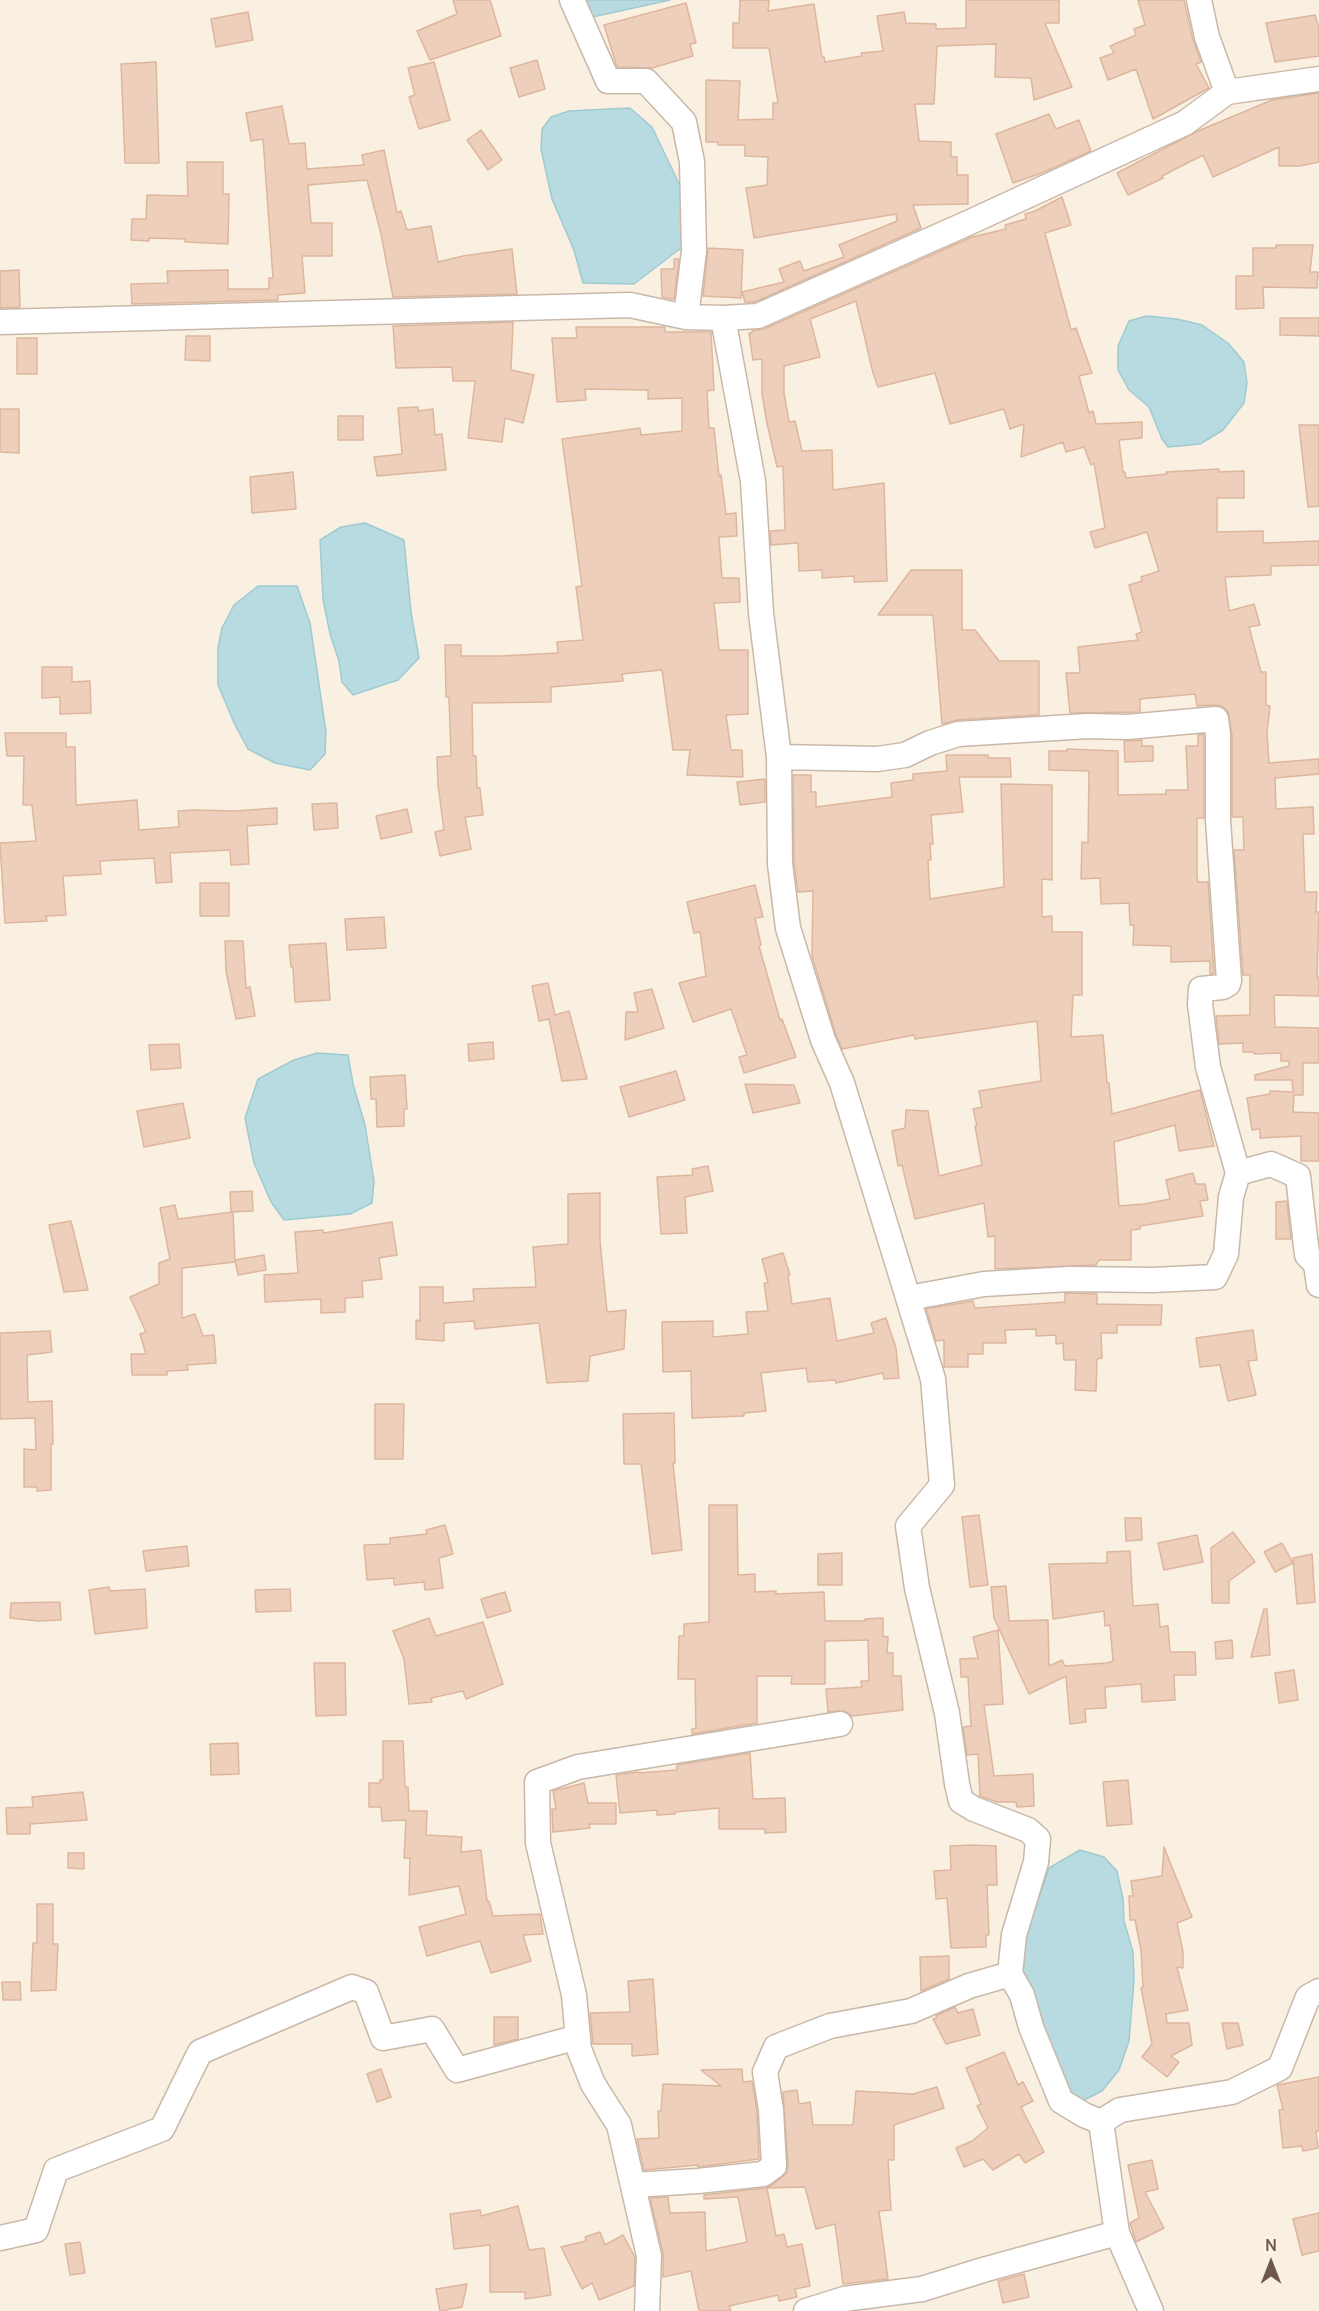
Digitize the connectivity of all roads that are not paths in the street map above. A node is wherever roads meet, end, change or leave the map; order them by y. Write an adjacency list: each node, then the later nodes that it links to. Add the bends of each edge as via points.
1 (572, 0): 5 (street, via 608,81 646,81 684,122 692,162 694,251)
2 (1199, 0): 4 (street, via 1207,37)
3 (1319, 79): 4 (street)
4 (1227, 92): 6 (street, via 1185,123 968,223 758,316)
5 (686, 317): 6 (street); 7 (street, via 630,305)
6 (723, 318): 8 (street, via 753,481 761,613)
7 (0, 322)
8 (779, 757): 9 (street, via 877,759 905,755 958,734 1216,719 1229,980 1222,987 1201,990 1200,1004 1208,1067); 11 (street, via 780,864 788,928 823,1040 842,1083)
9 (1238, 1173): 10 (street, via 1271,1164 1298,1176 1307,1256 1316,1264); 11 (street, via 1231,1197 1227,1254 1215,1276 984,1284)
10 (1319, 1285)
11 (909, 1298): 13 (street, via 933,1379 942,1485 908,1526 917,1588 947,1713 957,1784 962,1801 1028,1830 1038,1839 1036,1862 1014,1935)
12 (840, 1724): 15 (street, via 578,1767 537,1782 538,1843 574,1995)
13 (1010, 1974): 16 (street, via 1022,1995 1061,2102); 17 (street, via 910,2011 830,2026 776,2047 765,2072 774,2166 763,2174)
14 (1319, 1991): 16 (street, via 1308,1997 1280,2068 1232,2092 1120,2110)
15 (578, 2037): 17 (street, via 593,2084 620,2125); 19 (street, via 457,2070 432,2029 383,2038 366,1992 352,1987 200,2052 162,2129 56,2170 36,2230)
16 (1101, 2122): 18 (street)
17 (633, 2185): 20 (street, via 650,2256)
18 (1117, 2233): 21 (street, via 922,2289 844,2299); 22 (street)
19 (0, 2238)
20 (647, 2311)
21 (806, 2311)
22 (1151, 2311)

